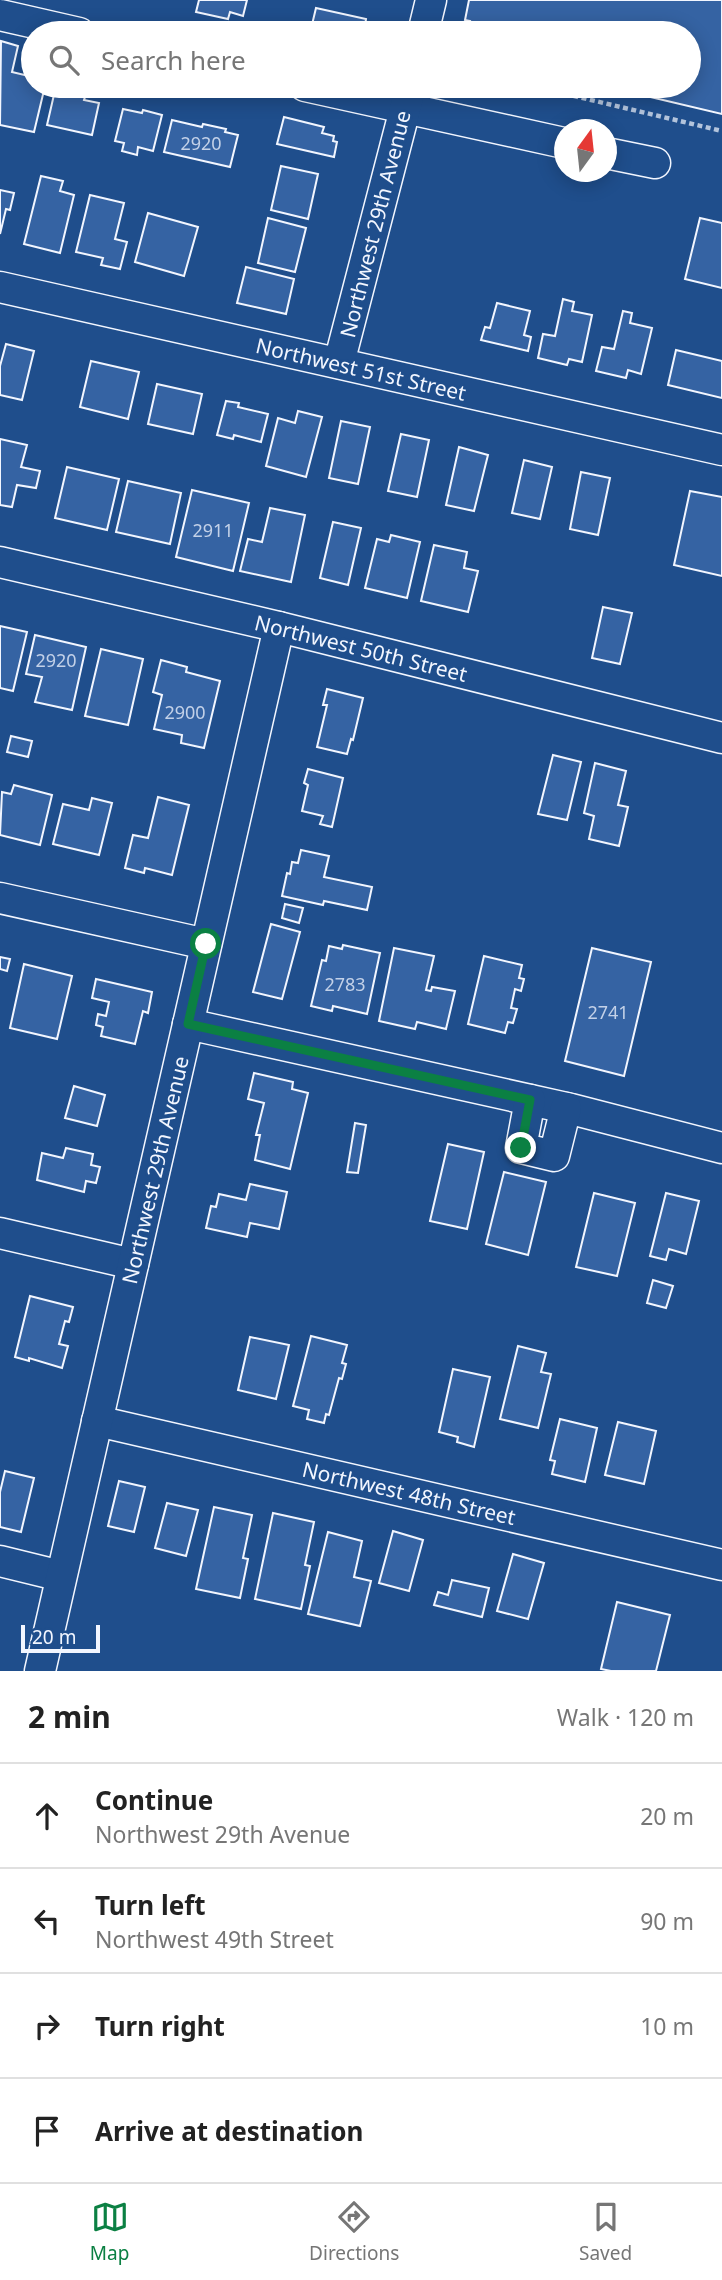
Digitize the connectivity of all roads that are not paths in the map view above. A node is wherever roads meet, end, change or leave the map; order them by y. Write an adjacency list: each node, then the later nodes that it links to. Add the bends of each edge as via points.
1 (432, 0): 4 (street)
2 (0, 15): 3 (street)
3 (26, 21)
4 (426, 21)
5 (408, 98): 11 (street, Northwest 29th Avenue)
6 (411, 98): 7 (street)
7 (554, 141)
8 (617, 155): 9 (street)
9 (655, 163)
10 (0, 287): 11 (street, Northwest 51st Street)
11 (339, 363): 12 (street, Northwest 51st Street)
12 (722, 450)
13 (0, 562): 14 (street, Northwest 50th Street)
14 (279, 627): 15 (street, Northwest 50th Street); 17 (street, Northwest 29th Avenue)
15 (722, 738)
16 (0, 898): 17 (street)
17 (206, 944): 18 (street, Northwest 29th Avenue)
18 (188, 1024): 19 (street); 23 (street, Northwest 29th Avenue)
19 (530, 1100): 20 (street); 20 (street, via 521,1148 554,1156)
20 (565, 1108): 21 (street)
21 (722, 1148)
22 (0, 1233): 23 (street)
23 (133, 1264): 24 (street, Northwest 29th Avenue)
24 (97, 1422): 26 (street, Northwest 48th Street); 27 (street, Northwest 29th Avenue)
25 (0, 1561): 27 (street)
26 (722, 1565)
27 (61, 1576): 28 (street, Northwest 29th Avenue)
28 (40, 1671)

